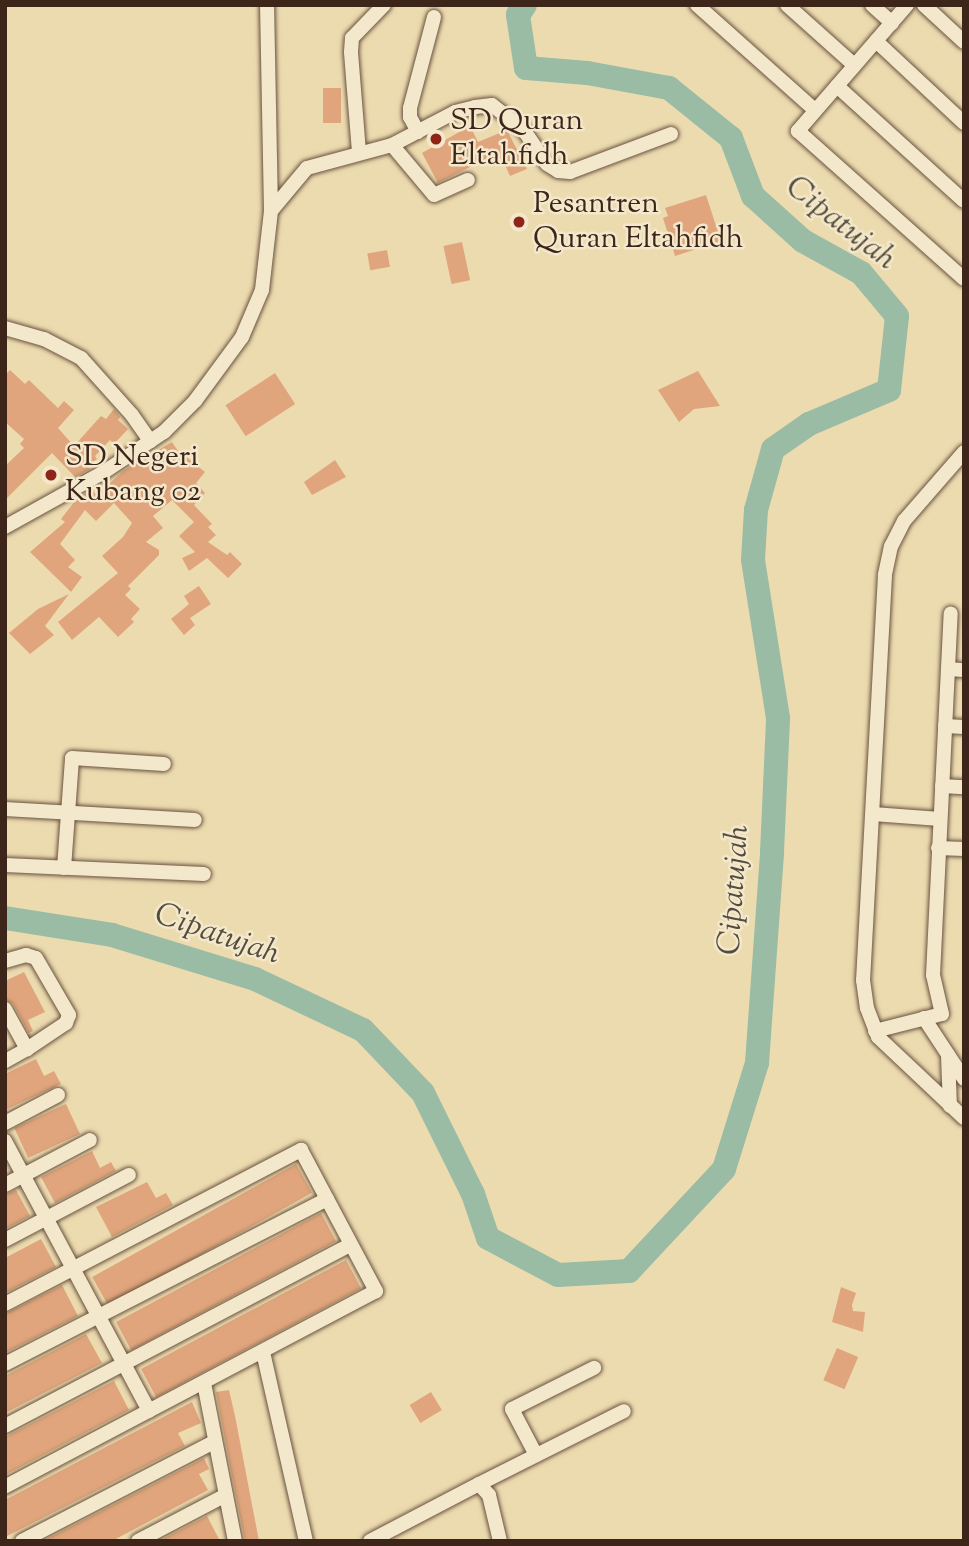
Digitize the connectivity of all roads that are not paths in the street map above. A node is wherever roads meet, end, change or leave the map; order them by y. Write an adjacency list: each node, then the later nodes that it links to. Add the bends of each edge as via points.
1 (267, 5): 22 (street)
2 (384, 5): 19 (street, via 352,38)
3 (697, 5): 14 (street)
4 (787, 5): 12 (street)
5 (872, 5): 9 (street)
6 (907, 5): 9 (street)
7 (924, 5): 11 (street)
8 (434, 17): 16 (street, via 410,108)
9 (891, 23): 10 (street)
10 (876, 41): 12 (street); 15 (street)
11 (964, 42)
12 (854, 65): 13 (street)
13 (836, 86): 14 (street); 21 (street)
14 (816, 110): 23 (street, via 798,131)
15 (964, 123)
16 (418, 132): 17 (street, via 455,112 492,105 523,129 547,164 570,172); 18 (street)
17 (671, 134)
18 (392, 145): 19 (street); 20 (street, via 434,195)
19 (359, 152): 22 (street, via 307,168)
20 (468, 180)
21 (964, 201)
22 (271, 211): 25 (street, via 262,290 242,337 195,401)
23 (964, 279)
24 (5, 328): 25 (street, via 44,339 81,358)
25 (150, 442): 27 (street)
26 (964, 452): 38 (street, via 904,521 891,546 885,575)
27 (5, 527)
28 (951, 614): 29 (street)
29 (948, 669): 30 (street); 31 (street)
30 (964, 670)
31 (945, 726): 32 (street); 34 (street)
32 (964, 727)
33 (163, 764): 37 (street, via 72,758)
34 (942, 786): 35 (street); 39 (street)
35 (964, 787)
36 (5, 809): 37 (street)
37 (68, 813): 40 (street); 44 (street)
38 (873, 814): 39 (street); 49 (street, via 863,980)
39 (940, 819): 41 (street)
40 (195, 820)
41 (938, 848): 42 (street); 48 (street, via 933,975 942,1014)
42 (964, 849)
43 (5, 865): 44 (street)
44 (64, 868): 45 (street)
45 (204, 874)
46 (5, 961): 50 (street, via 26,955 36,958 69,1015 66,1023)
47 (5, 1009): 50 (street)
48 (924, 1018): 49 (street); 51 (street)
49 (875, 1031): 55 (street)
50 (27, 1049): 52 (street)
51 (947, 1054): 53 (street); 55 (street)
52 (5, 1061)
53 (964, 1079)
54 (58, 1095): 57 (street)
55 (950, 1105): 56 (street)
56 (964, 1118)
57 (5, 1123)
58 (90, 1140): 61 (street)
59 (5, 1141): 61 (street)
60 (129, 1175): 64 (street)
61 (22, 1176): 62 (street); 64 (street)
62 (5, 1185)
63 (327, 1199): 66 (street); 67 (street, via 301,1150); 69 (street)
64 (45, 1219): 65 (street); 67 (street)
65 (5, 1240)
66 (350, 1245): 70 (street, via 375,1293); 72 (street)
67 (71, 1269): 68 (street); 69 (street)
68 (5, 1304)
69 (96, 1315): 71 (street); 72 (street)
70 (263, 1352): 74 (street); 86 (street)
71 (5, 1364)
72 (124, 1366): 75 (street); 77 (street)
73 (594, 1368): 79 (street, via 512,1409)
74 (204, 1383): 75 (street); 78 (street)
75 (149, 1411): 81 (street)
76 (624, 1411): 79 (street)
77 (5, 1426)
78 (214, 1442): 82 (street); 83 (street)
79 (536, 1455): 80 (street)
80 (479, 1484): 87 (street); 88 (street, via 489,1495)
81 (5, 1487)
82 (226, 1495): 84 (street); 85 (street)
83 (22, 1541)
84 (138, 1541)
85 (235, 1541)
86 (306, 1541)
87 (370, 1541)
88 (500, 1541)

